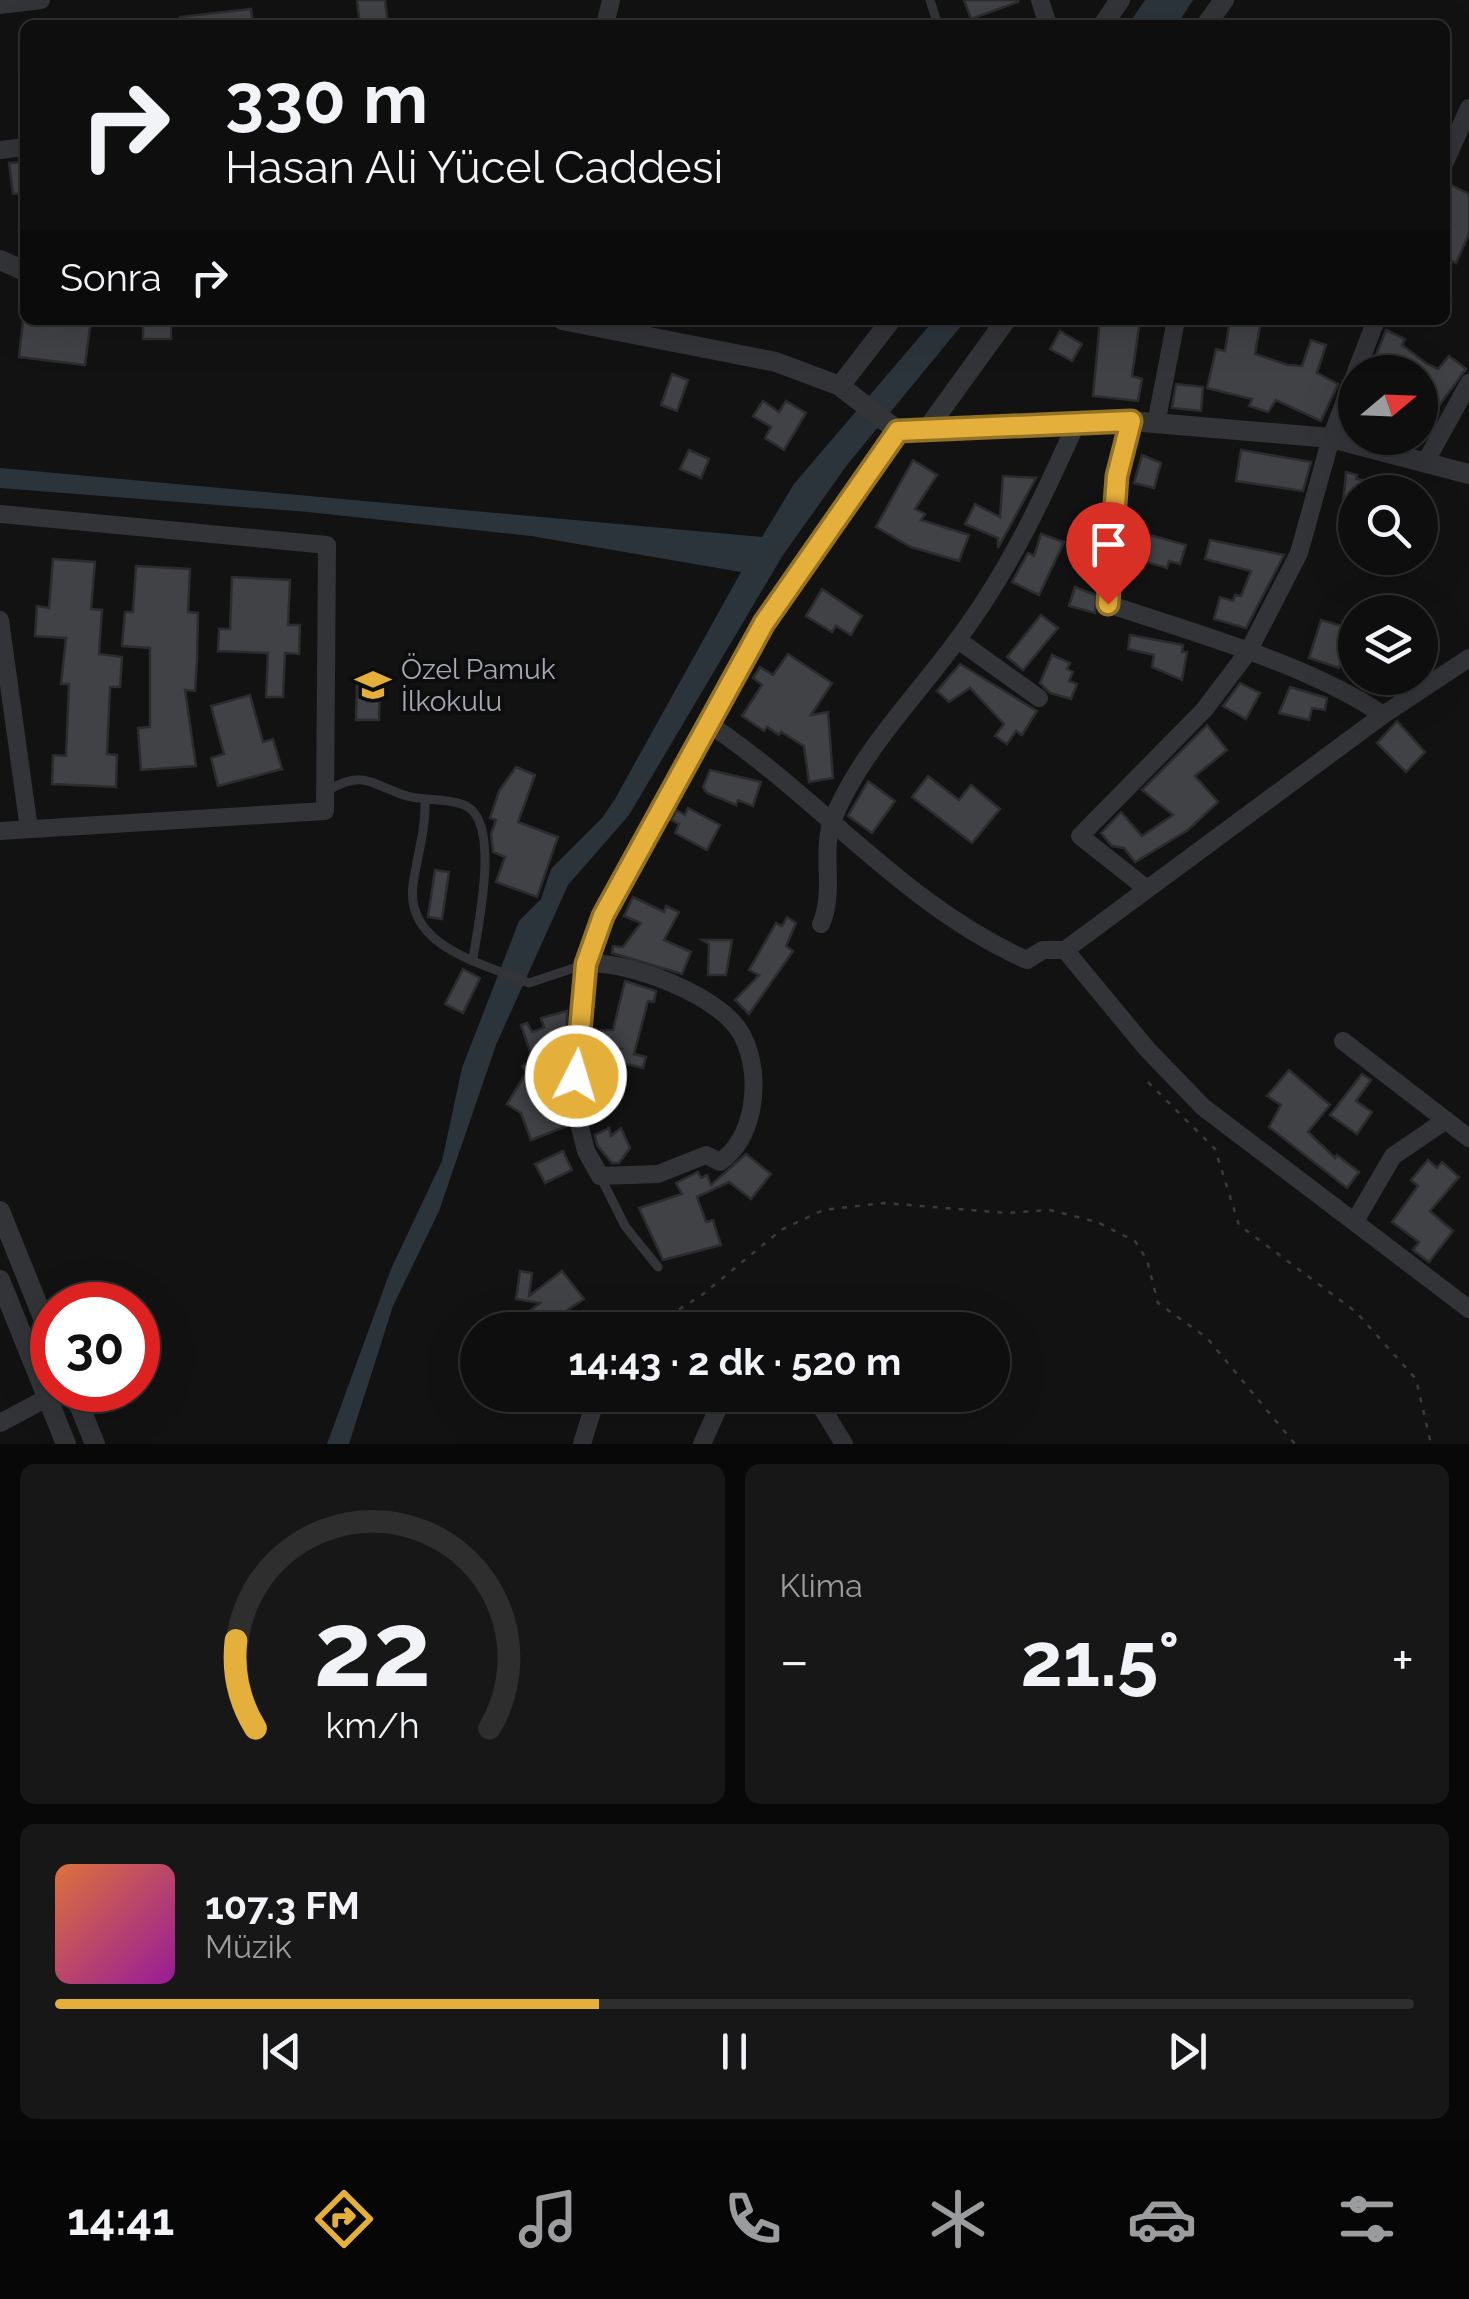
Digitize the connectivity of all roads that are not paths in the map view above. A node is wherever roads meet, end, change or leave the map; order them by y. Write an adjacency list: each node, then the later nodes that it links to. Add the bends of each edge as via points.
1 (40, 0): 2 (street)
2 (0, 5)
3 (1469, 108): 4 (street)
4 (1450, 151)
5 (587, 325): 12 (street, via 776,362)
6 (888, 325): 12 (street)
7 (1002, 325): 18 (street)
8 (1175, 325): 16 (street)
9 (1374, 325): 10 (street)
10 (1363, 355)
11 (1469, 383): 20 (street)
12 (846, 390): 17 (street)
13 (1338, 420): 19 (street)
14 (1131, 421): 15 (street); 16 (street); 25 (street, via 1117,476 1108,604)
15 (1076, 422): 18 (street); 24 (street, via 1029,530)
16 (1156, 424): 19 (street)
17 (898, 431): 18 (street); 29 (street, via 764,623)
18 (925, 432)
19 (1331, 438): 20 (street); 25 (street, via 1299,553)
20 (1426, 463): 21 (street)
21 (1469, 474)
22 (0, 514): 30 (street, via 326,545)
23 (0, 620): 33 (street)
24 (958, 640): 27 (street); 32 (street, via 880,739)
25 (1248, 652): 28 (street); 35 (street, via 1204,710 1080,836)
26 (1469, 658): 28 (street)
27 (1039, 698)
28 (1383, 715): 35 (street)
29 (706, 722): 32 (street, via 751,751); 39 (street, via 603,916)
30 (325, 793): 31 (lane, via 346,779 366,778); 33 (street, via 324,811)
31 (425, 800): 38 (lane, via 414,908 422,930); 38 (lane, via 467,806 483,826 484,889)
32 (831, 822): 36 (street, via 830,904); 37 (street, via 986,942 1027,960 1043,950)
33 (29, 829): 34 (street)
34 (0, 831)
35 (1148, 890): 37 (street)
36 (820, 924)
37 (1066, 950): 45 (street, via 1203,1107)
38 (473, 958): 39 (lane, via 529,983)
39 (586, 964): 43 (street, via 574,1104); 43 (street, via 605,962 651,975 723,1013 742,1034 755,1092 747,1128 720,1162 706,1156 658,1174)
40 (1343, 1041): 41 (street)
41 (1446, 1120): 42 (street); 45 (street, via 1393,1156)
42 (1469, 1138)
43 (600, 1176): 47 (lane, via 625,1226)
44 (0, 1211): 46 (street)
45 (1355, 1221): 50 (street)
46 (7, 1249): 49 (street)
47 (658, 1267)
48 (0, 1280): 51 (street)
49 (30, 1296)
50 (1469, 1310)
51 (30, 1354)
52 (30, 1407): 58 (street)
53 (53, 1412): 59 (street)
54 (82, 1412): 60 (street)
55 (592, 1412): 61 (street)
56 (716, 1412): 62 (street)
57 (824, 1412): 63 (street)
58 (0, 1423)
59 (66, 1444)
60 (95, 1444)
61 (582, 1444)
62 (702, 1444)
63 (844, 1444)

